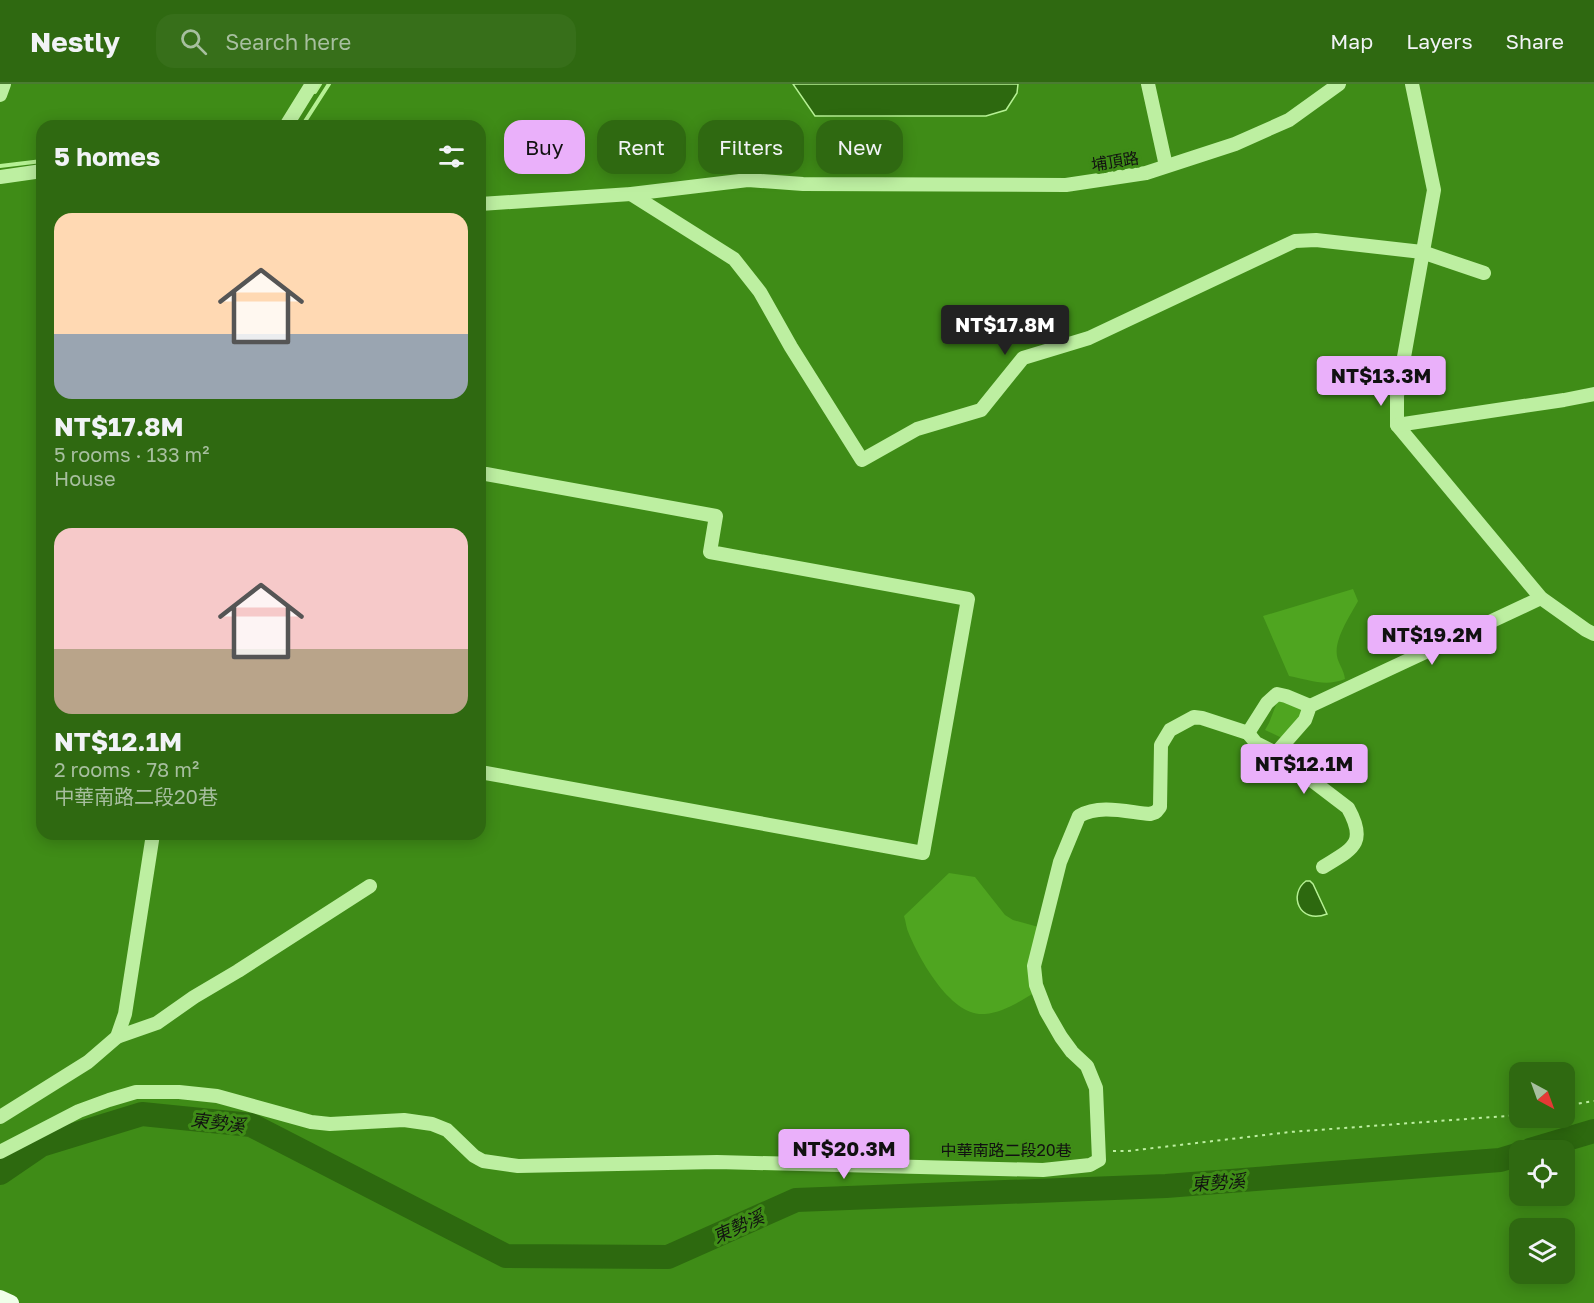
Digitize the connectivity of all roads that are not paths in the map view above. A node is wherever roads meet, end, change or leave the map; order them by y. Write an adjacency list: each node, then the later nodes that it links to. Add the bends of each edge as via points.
1 (4, 84): 6 (street)
2 (312, 84): 7 (street)
3 (1148, 84): 8 (street)
4 (1339, 84): 8 (street, 埔頂路, via 1289,120 1235,144)
5 (1412, 84): 13 (street, via 1434,190)
6 (0, 95)
7 (290, 120)
8 (1166, 166): 11 (street, 埔頂路, via 1146,173 1066,185 803,184 748,180)
9 (36, 172): 10 (street)
10 (0, 177)
11 (631, 194): 12 (street, 埔頂路); 13 (street, via 734,259 760,292 862,460 917,429 981,410 1023,358 1089,338 1295,241)
12 (486, 204)
13 (1422, 252): 14 (street); 16 (street, via 1397,396)
14 (1484, 273)
15 (1594, 394): 16 (street)
16 (1397, 425): 18 (street)
17 (486, 474): 23 (street, via 716,516 710,552 968,599 923,854)
18 (1540, 598): 19 (street); 20 (street)
19 (1594, 634)
20 (1310, 706): 21 (street, via 1277,694); 22 (street, via 1305,720)
21 (1248, 733): 22 (street, via 1256,743); 29 (street, 中華南路二段20巷, via 1194,717 1170,730 1161,745 1160,807 1156,812 1089,810 1079,816 1060,862 1034,966 1046,1011 1072,1052 1087,1066 1096,1088 1099,1160 1090,1165 1043,1170 717,1161 518,1166 483,1161 447,1130 432,1124 404,1120 310,1122 217,1096 179,1092 136,1092 79,1111)
22 (1276, 753): 25 (street, via 1348,808 1354,819 1358,835 1355,844)
23 (486, 773)
24 (152, 840): 27 (street, via 125,1014)
25 (1323, 867)
26 (370, 886): 27 (street, via 157,1023)
27 (117, 1037): 28 (street, via 88,1062)
28 (0, 1117)
29 (0, 1152)
30 (0, 1298): 31 (main road)
31 (11, 1303)

